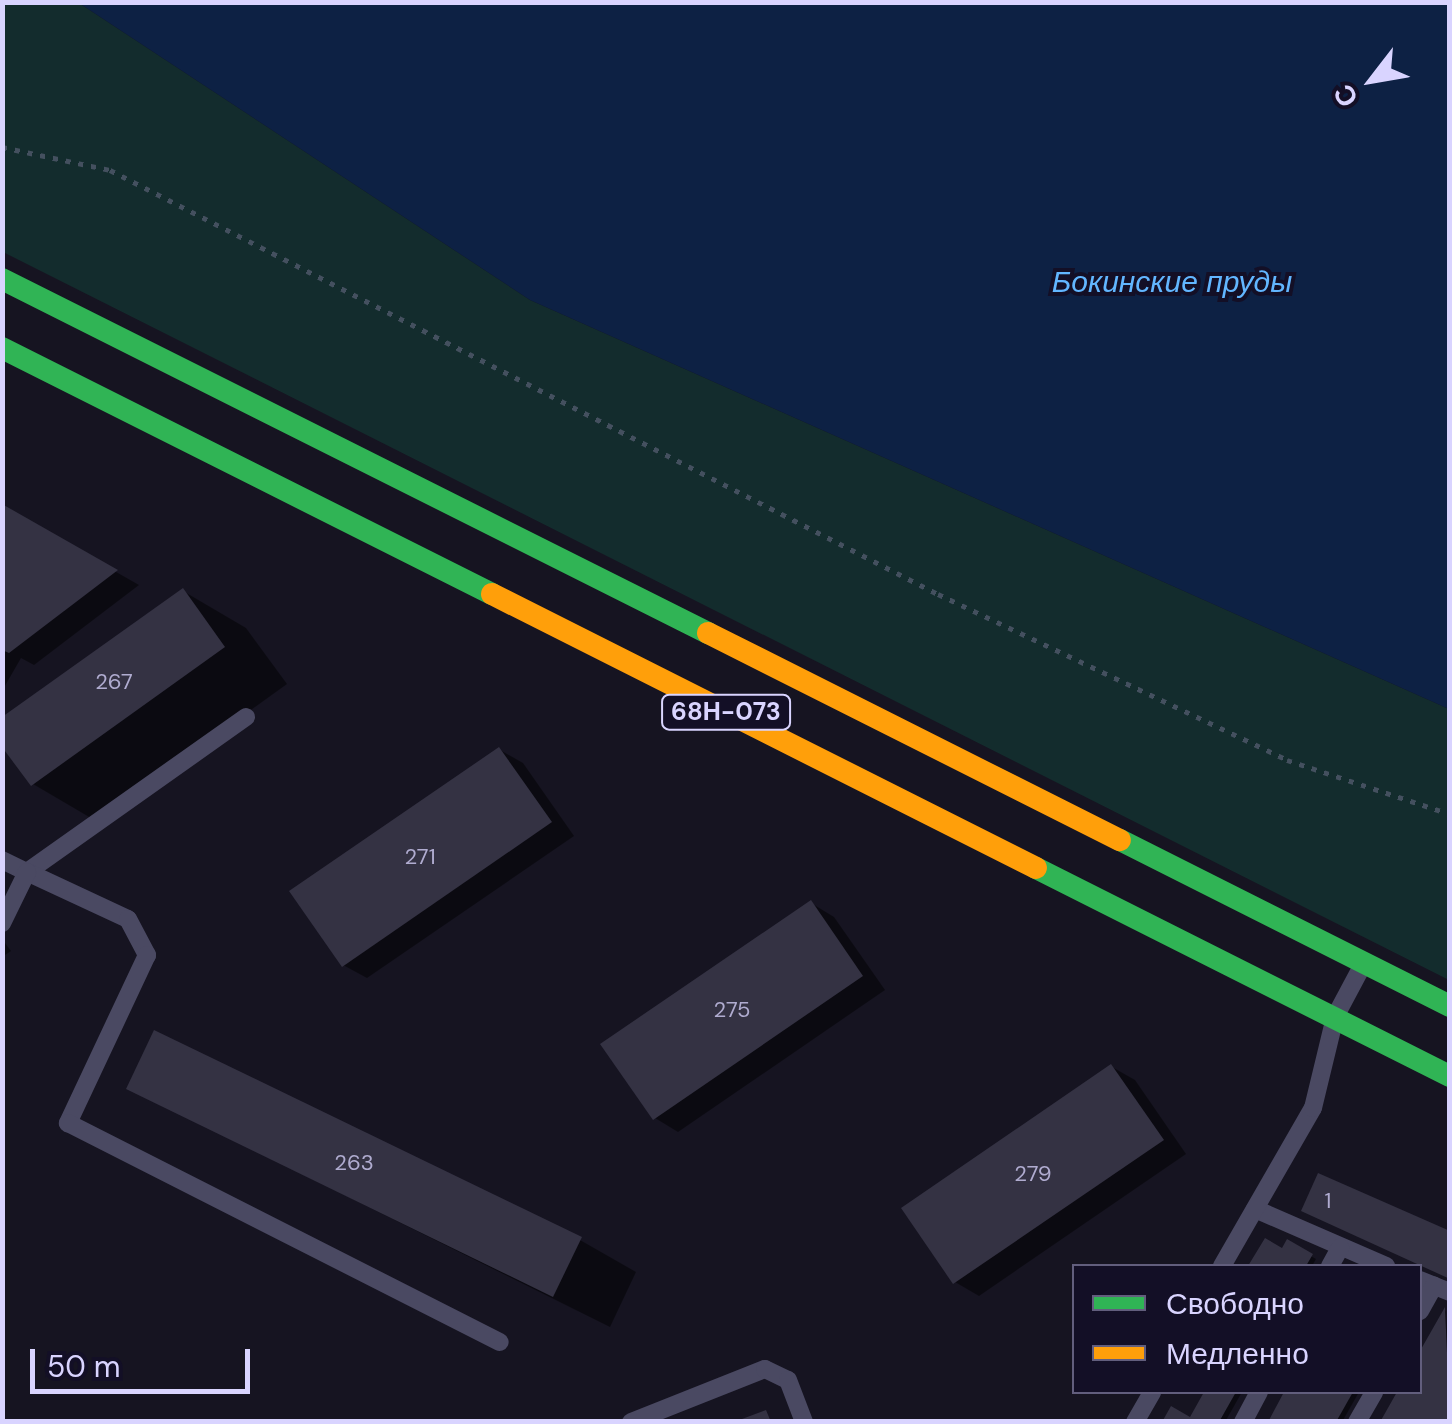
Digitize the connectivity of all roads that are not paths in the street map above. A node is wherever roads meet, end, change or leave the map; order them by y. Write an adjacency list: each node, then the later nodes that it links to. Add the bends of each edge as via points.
1 (2, 278): 7 (main road, 68Н-073)
2 (2, 348): 9 (main road, 68Н-073)
3 (246, 717): 5 (lane)
4 (2, 860): 5 (lane)
5 (27, 872): 6 (lane); 18 (lane, via 128,919 147,954 68,1123)
6 (2, 923)
7 (1363, 963): 8 (main road, 68Н-073); 9 (lane)
8 (1450, 1006)
9 (1335, 1018): 10 (main road, 68Н-073); 11 (lane, via 1313,1108)
10 (1450, 1076)
11 (1255, 1209): 12 (lane); 13 (lane)
12 (1340, 1248): 14 (lane); 15 (lane)
13 (1223, 1264)
14 (1331, 1264)
15 (1381, 1264)
16 (1434, 1286): 17 (lane)
17 (1422, 1308)
18 (500, 1342)
19 (1151, 1394): 24 (lane)
20 (1259, 1394): 25 (lane)
21 (1373, 1394): 26 (lane)
22 (631, 1422): 23 (lane, via 764,1369 788,1380)
23 (804, 1422)
24 (1136, 1422)
25 (1242, 1422)
26 (1357, 1422)

